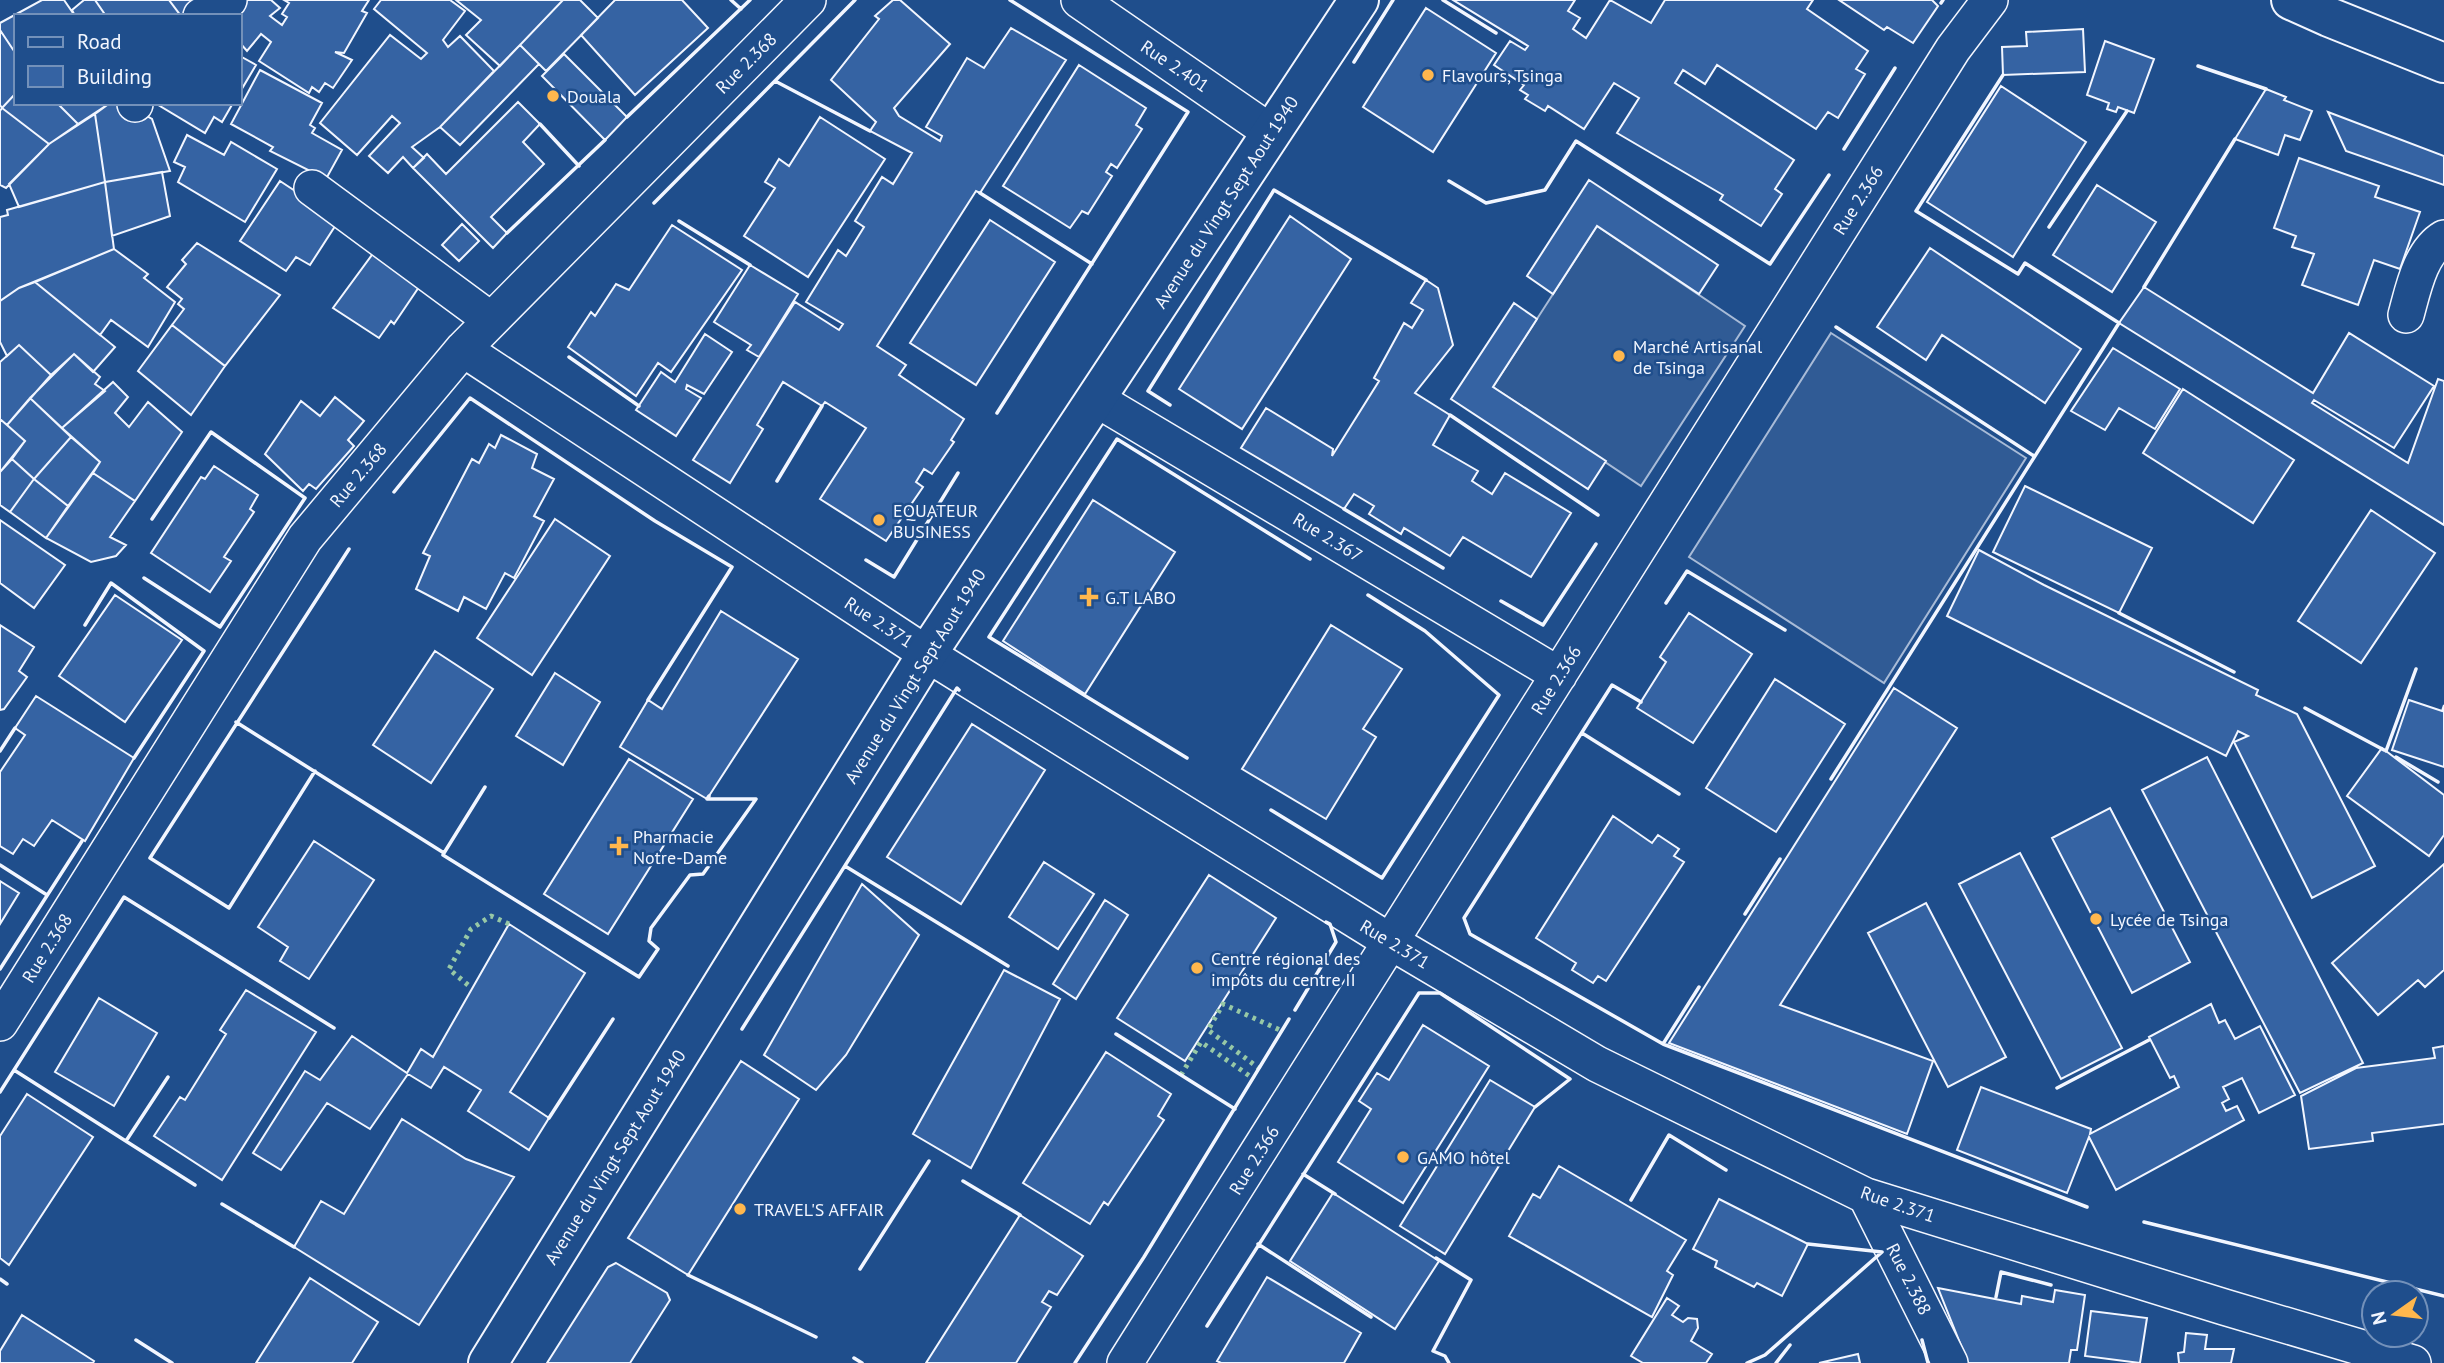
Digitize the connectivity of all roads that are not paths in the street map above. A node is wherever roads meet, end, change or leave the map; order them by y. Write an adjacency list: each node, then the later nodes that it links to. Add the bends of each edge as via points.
1 (229, 0): 7 (street)
2 (808, 0): 13 (street, Rue 2.368)
3 (1079, 0): 9 (street, Rue 2.401)
4 (1359, 0): 9 (main road, Avenue du Vingt Sept Aout 1940)
5 (1990, 0): 17 (street, Rue 2.366, via 1953,49)
6 (2291, 0): 8 (main road)
7 (204, 14)
8 (2444, 63)
9 (1272, 132): 15 (main road, Avenue du Vingt Sept Aout 1940)
10 (312, 188): 13 (street)
11 (2444, 238): 12 (street, via 2419,271)
12 (2406, 315)
13 (491, 320): 14 (street, Rue 2.368)
14 (463, 349): 16 (street, Rue 2.371); 19 (street, Rue 2.368, via 305,538)
15 (1096, 399): 16 (main road, Avenue du Vingt Sept Aout 1940); 17 (street, Rue 2.367)
16 (927, 654): 18 (street, Rue 2.371); 21 (main road, Avenue du Vingt Sept Aout 1940)
17 (1559, 675): 18 (street, Rue 2.366)
18 (1391, 942): 20 (street, Rue 2.371, via 1597,1064); 22 (street, Rue 2.366)
19 (0, 1023)
20 (1866, 1196): 23 (street, Rue 2.388); 24 (street, Rue 2.371)
21 (488, 1363)
22 (1125, 1363)
23 (1950, 1363)
24 (2413, 1363)

